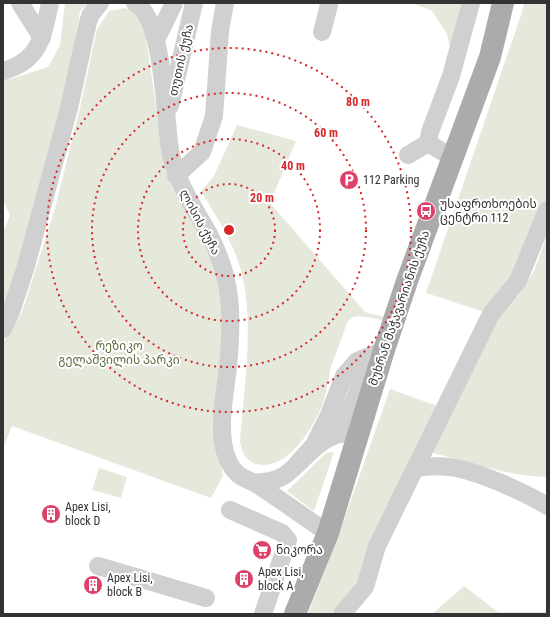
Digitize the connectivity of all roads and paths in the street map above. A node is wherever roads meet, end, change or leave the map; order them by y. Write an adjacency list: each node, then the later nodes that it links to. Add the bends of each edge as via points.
1 (20, 3): 13 (street)
2 (50, 3): 13 (street)
3 (100, 3): 22 (street, via 88,22 69,108 26,266 12,312)
4 (135, 3): 14 (street, ლისის ქუჩა, via 146,12)
5 (175, 3): 11 (street); 14 (street)
6 (194, 3): 11 (street, თუთის ქუჩა)
7 (225, 3): 20 (street, via 220,31 214,116 202,152)
8 (471, 3): 17 (street, via 451,76)
9 (503, 3): 19 (main road, მუხრან მაჭავარიანის ქუჩა, via 490,56)
10 (331, 4): 12 (street)
11 (189, 25): 16 (street, თუთის ქუჩა)
12 (322, 32)
13 (42, 38): 15 (street, via 31,56 17,67)
14 (156, 40): 16 (street, ლისის ქუჩა)
15 (3, 71)
16 (167, 116): 20 (street, ლისის ქუჩა, via 170,151)
17 (428, 144): 18 (street); 19 (street)
18 (408, 155)
19 (453, 158): 23 (main road, მუხრან მაჭავარიანის ქუჩა)
20 (176, 176): 29 (street, ლისის ქუჩა, via 209,235 222,265 229,298 230,331 223,441 228,461 239,475)
21 (547, 210): 28 (street, via 518,281 491,314)
22 (3, 329)
23 (384, 350): 24 (street); 25 (main road, მუხრან მაჭავარიანის ქუჩა)
24 (362, 359): 26 (street, via 364,370 360,384 343,423); 27 (street, via 344,376 314,445)
25 (357, 435): 26 (street); 32 (main road, მუხრან მაჭავარიანის ქუჩა)
26 (333, 436): 27 (street, via 320,443)
27 (297, 464): 29 (street, via 284,476 271,482)
28 (416, 468): 30 (street, via 455,467 530,496); 37 (street, via 377,546 365,587)
29 (255, 483): 32 (street, ლისის ქუჩა)
30 (547, 506)
31 (230, 510): 35 (street, via 282,533 288,540)
32 (328, 533): 36 (main road, მუხრან მაჭავარიანის ქუჩა)
33 (98, 566): 34 (street)
34 (206, 598)
35 (263, 614)
36 (296, 614)
37 (342, 614)

